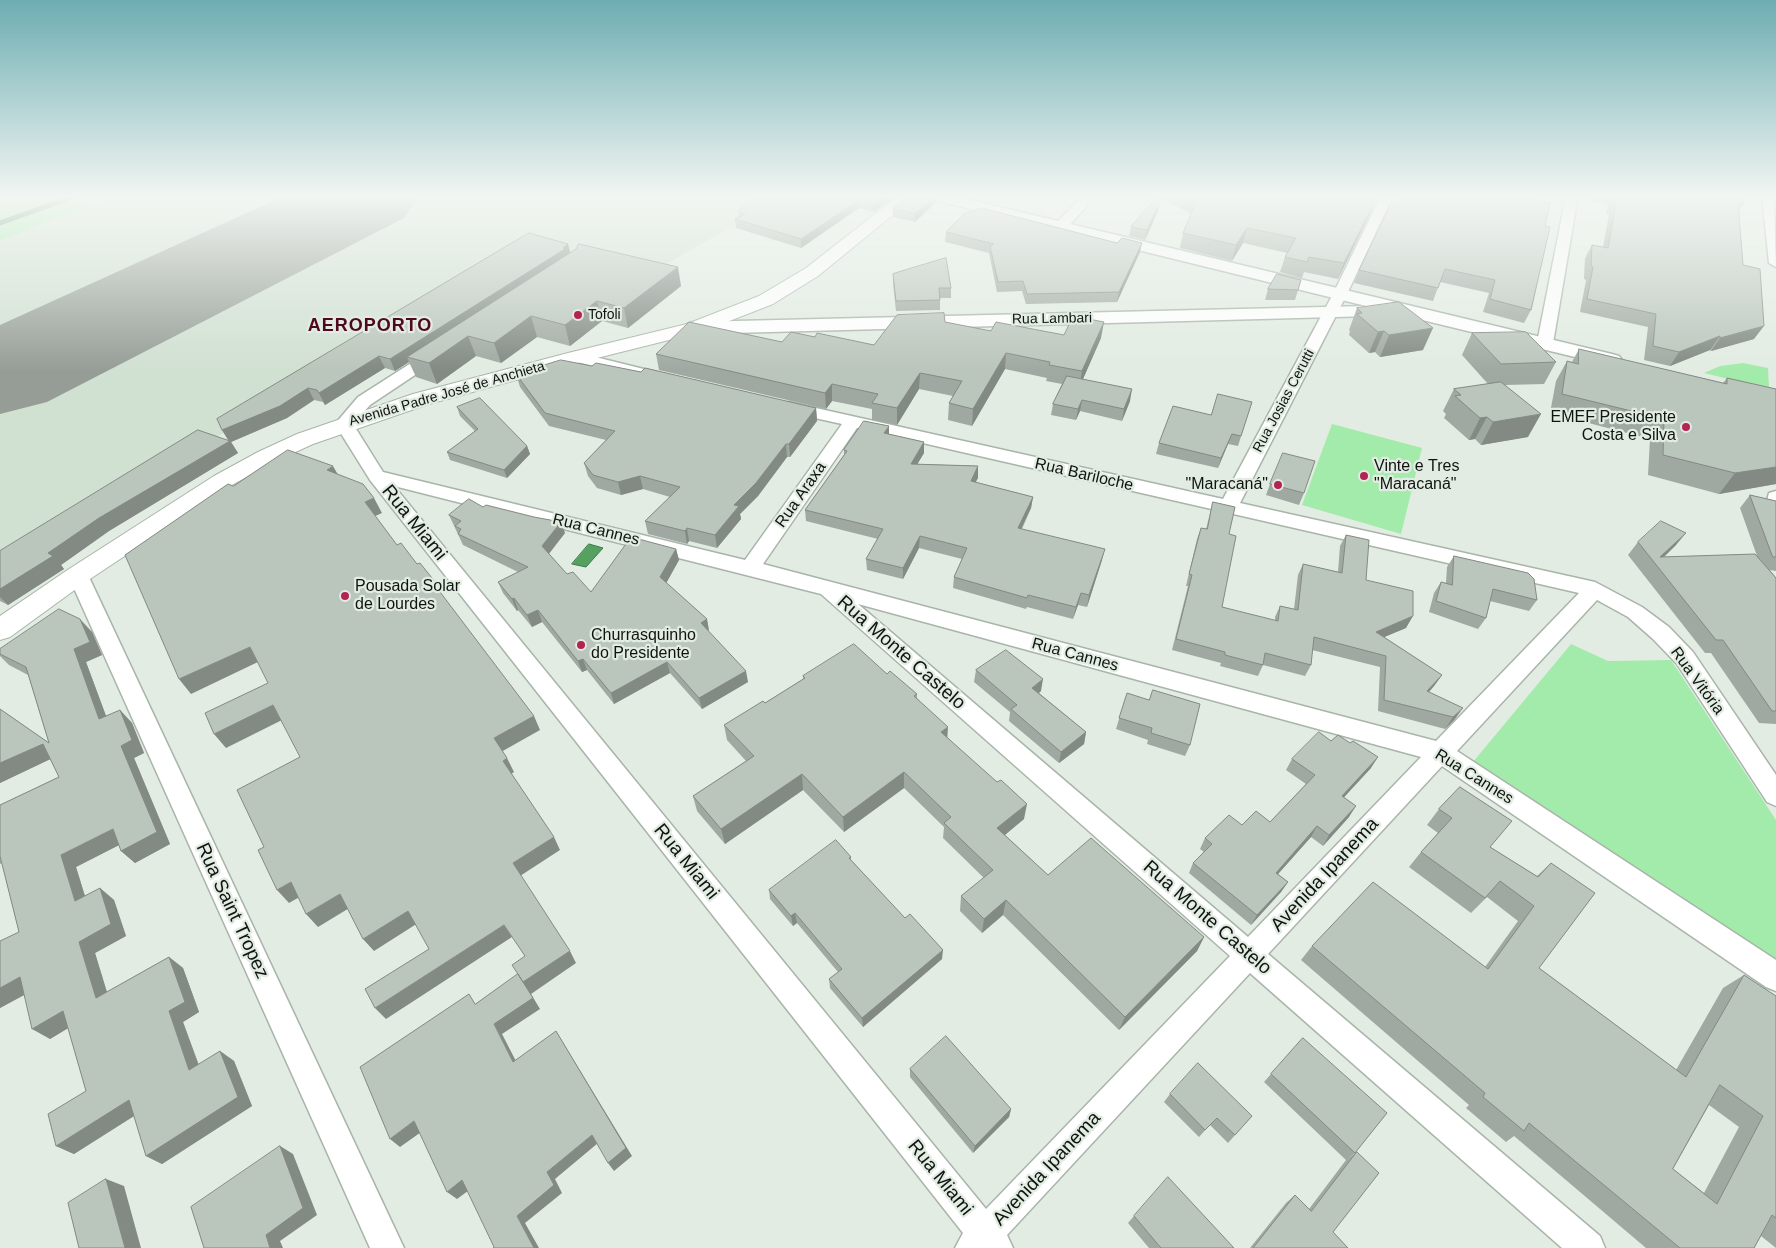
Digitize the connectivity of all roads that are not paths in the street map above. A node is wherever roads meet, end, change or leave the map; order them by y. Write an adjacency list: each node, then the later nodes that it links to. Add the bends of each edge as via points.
1 (834, 254): 8 (main road, Avenida Padre José de Anchieta, via 766,300)
2 (1177, 254): 5 (street)
3 (1359, 254): 5 (street, Rua Josias Cerutti)
4 (1561, 254): 9 (street)
5 (1340, 294): 6 (street); 7 (street, Rua Josias Cerutti)
6 (1409, 310): 7 (street, Rua Lambari); 9 (street)
7 (1330, 312): 8 (street, Rua Lambari); 19 (street, Rua Josias Cerutti)
8 (694, 328): 11 (main road, Avenida Padre José de Anchieta)
9 (1545, 343): 12 (street)
10 (445, 349): 16 (street, via 364,401)
11 (575, 357): 13 (street); 16 (main road, Avenida Padre José de Anchieta, via 420,399)
12 (1630, 364)
13 (670, 380)
14 (776, 404): 15 (street, Rua Bariloche)
15 (852, 422): 19 (street, Rua Bariloche); 21 (street, Rua Araxa)
16 (344, 424): 17 (street); 22 (main road, Avenida Padre José de Anchieta, via 289,446 222,481)
17 (376, 476): 21 (street, Rua Cannes); 30 (street, Rua Miami)
18 (1776, 497): 20 (street)
19 (1228, 507): 24 (street, Rua Bariloche)
20 (1776, 515)
21 (750, 568): 23 (street, Rua Cannes)
22 (78, 575): 25 (main road, Avenida Padre José de Anchieta); 31 (street, Rua Saint Tropez)
23 (826, 588): 26 (street, Rua Cannes); 28 (street, Rua Monte Castelo)
24 (1595, 589): 26 (street, Avenida Ipanema); 27 (street, Rua Vitória, via 1635,612 1685,658)
25 (0, 630)
26 (1440, 752): 28 (street, Avenida Ipanema); 29 (street, Rua Cannes)
27 (1776, 795)
28 (1249, 955): 30 (street, Avenida Ipanema); 32 (street, Rua Monte Castelo)
29 (1776, 976)
30 (984, 1243)
31 (387, 1248)
32 (1588, 1248)

